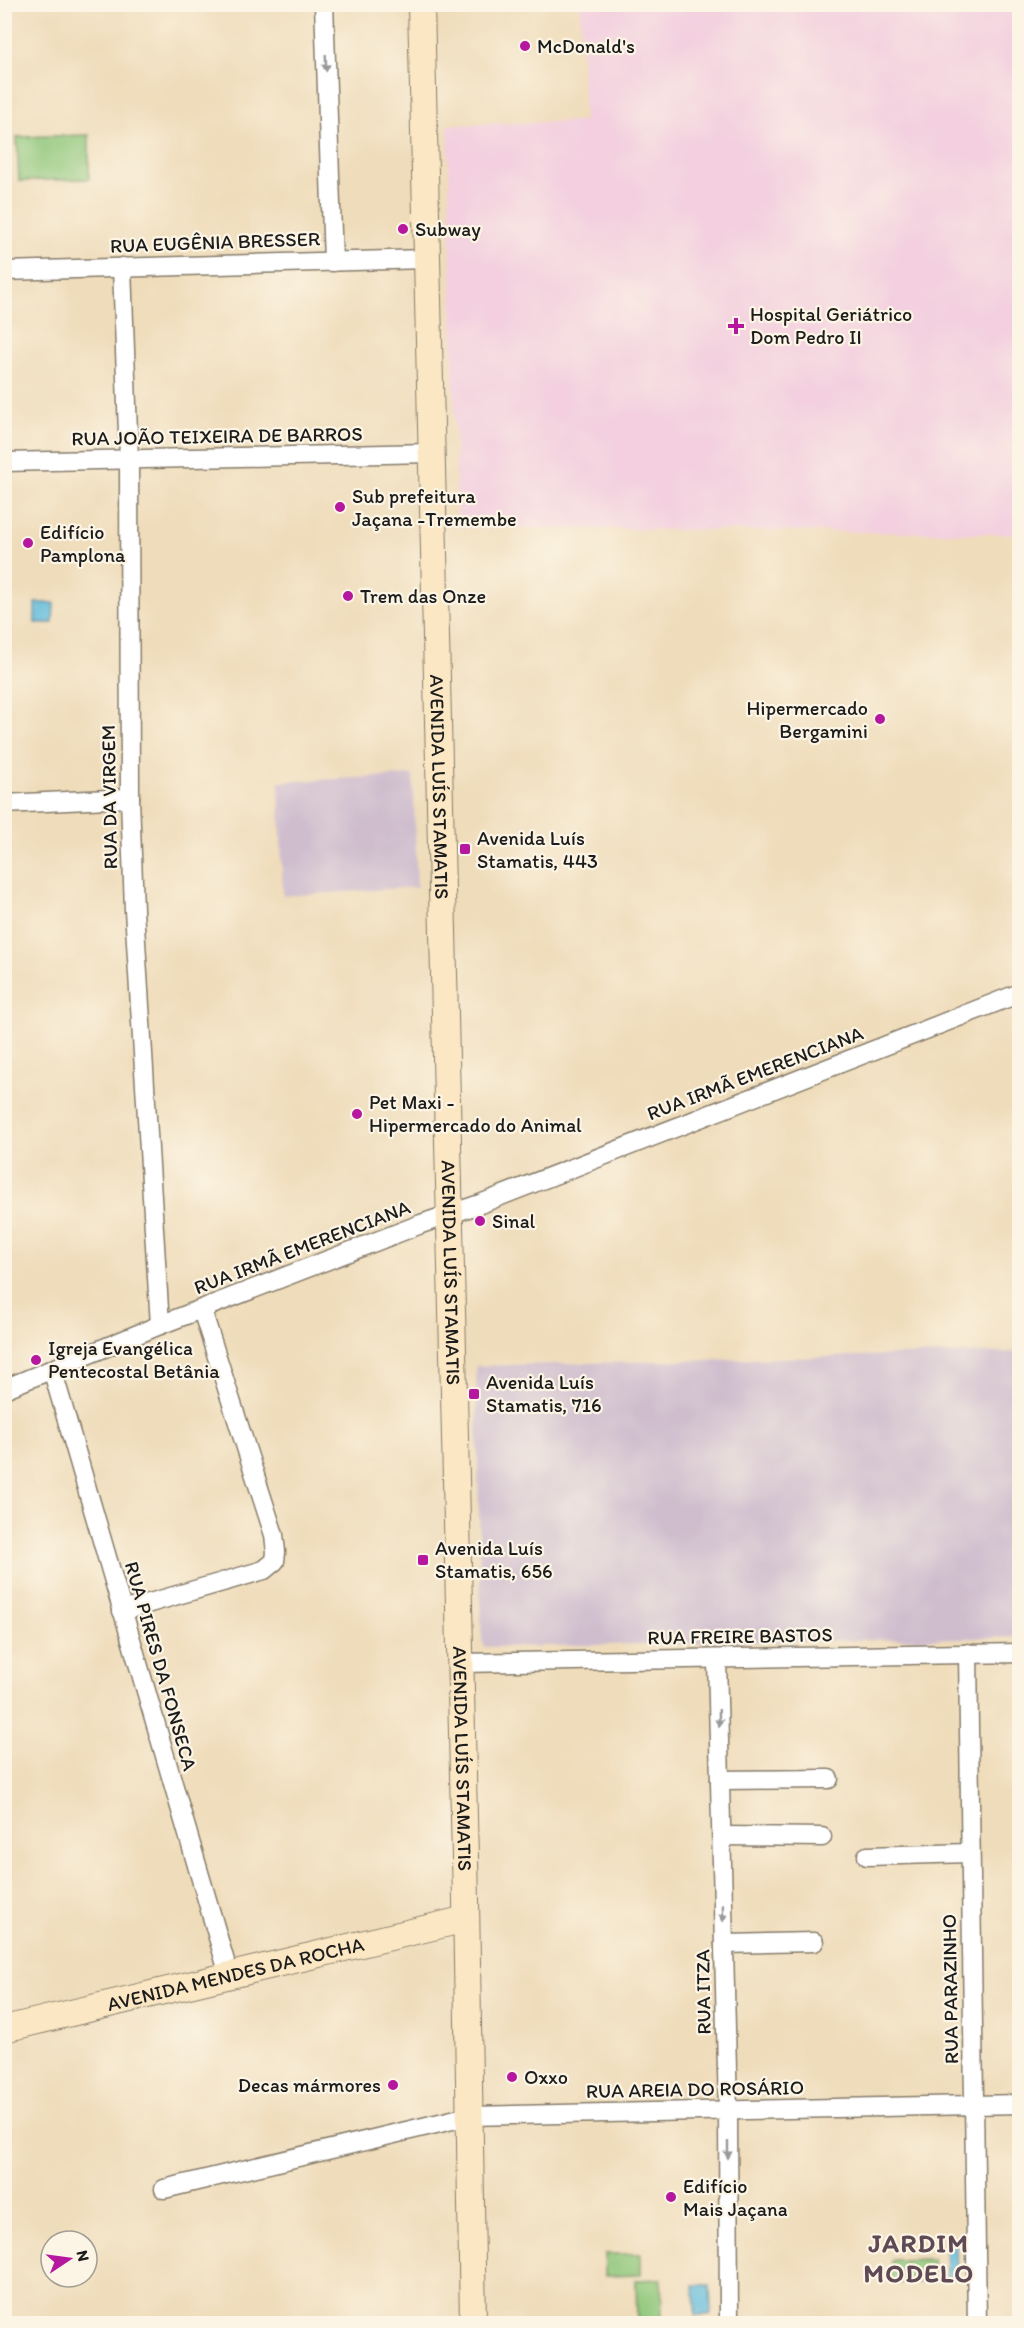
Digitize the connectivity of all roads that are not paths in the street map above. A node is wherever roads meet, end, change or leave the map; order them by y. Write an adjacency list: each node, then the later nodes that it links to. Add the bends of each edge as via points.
1 (324, 4): 4 (street, one-way to 4)
2 (421, 4): 3 (main road, AVENIDA LUÍS STAMATIS)
3 (426, 259): 4 (street, RUA EUGÊNIA BRESSER); 7 (main road, AVENIDA LUÍS STAMATIS)
4 (333, 262): 5 (street, RUA EUGÊNIA BRESSER)
5 (122, 267): 6 (street, RUA EUGÊNIA BRESSER); 8 (street, RUA DA VIRGEM)
6 (4, 271)
7 (431, 453): 8 (street, RUA JOÃO TEIXEIRA DE BARROS); 13 (main road, AVENIDA LUÍS STAMATIS)
8 (129, 461): 9 (street, RUA JOÃO TEIXEIRA DE BARROS); 10 (street, RUA DA VIRGEM)
9 (4, 462)
10 (130, 798): 11 (street); 15 (street, RUA DA VIRGEM, via 135,942)
11 (4, 804)
12 (1020, 993): 13 (street, RUA IRMÃ EMERENCIANA)
13 (450, 1216): 14 (street, RUA IRMÃ EMERENCIANA); 22 (main road, AVENIDA LUÍS STAMATIS)
14 (202, 1310): 15 (street, RUA IRMÃ EMERENCIANA); 18 (street, via 274,1535 275,1561 264,1570)
15 (160, 1325): 16 (street, RUA IRMÃ EMERENCIANA)
16 (52, 1369): 17 (street, RUA IRMÃ EMERENCIANA); 18 (street, RUA PIRES DA FONSECA)
17 (4, 1389)
18 (122, 1611): 32 (street, RUA PIRES DA FONSECA)
19 (968, 1653): 20 (street, RUA FREIRE BASTOS); 21 (street, RUA FREIRE BASTOS); 27 (street, RUA PARAZINHO)
20 (1020, 1653)
21 (717, 1659): 22 (street, RUA FREIRE BASTOS); 24 (street, RUA ITZA, one-way to 24)
22 (460, 1663): 29 (main road, AVENIDA LUÍS STAMATIS)
23 (829, 1779): 24 (street)
24 (720, 1780): 25 (street, RUA ITZA)
25 (722, 1836): 26 (street); 31 (street, RUA ITZA, one-way to 31)
26 (822, 1837)
27 (970, 1853): 28 (street); 35 (street, RUA PARAZINHO)
28 (867, 1856)
29 (466, 1919): 32 (main road, AVENIDA MENDES DA ROCHA); 37 (main road, AVENIDA LUÍS STAMATIS)
30 (814, 1942): 31 (street)
31 (724, 1944): 36 (street, RUA ITZA)
32 (229, 1975): 33 (main road, AVENIDA MENDES DA ROCHA)
33 (4, 2029)
34 (1020, 2104): 35 (street, RUA AREIA DO ROSÁRIO)
35 (974, 2105): 36 (street, RUA AREIA DO ROSÁRIO); 41 (street, RUA PARAZINHO)
36 (728, 2111): 37 (street, RUA AREIA DO ROSÁRIO); 40 (street, RUA ITZA, one-way to 40)
37 (469, 2116): 38 (street, RUA AREIA DO ROSÁRIO); 39 (main road, AVENIDA LUÍS STAMATIS)
38 (164, 2190)
39 (473, 2324)
40 (729, 2324)
41 (977, 2324)

